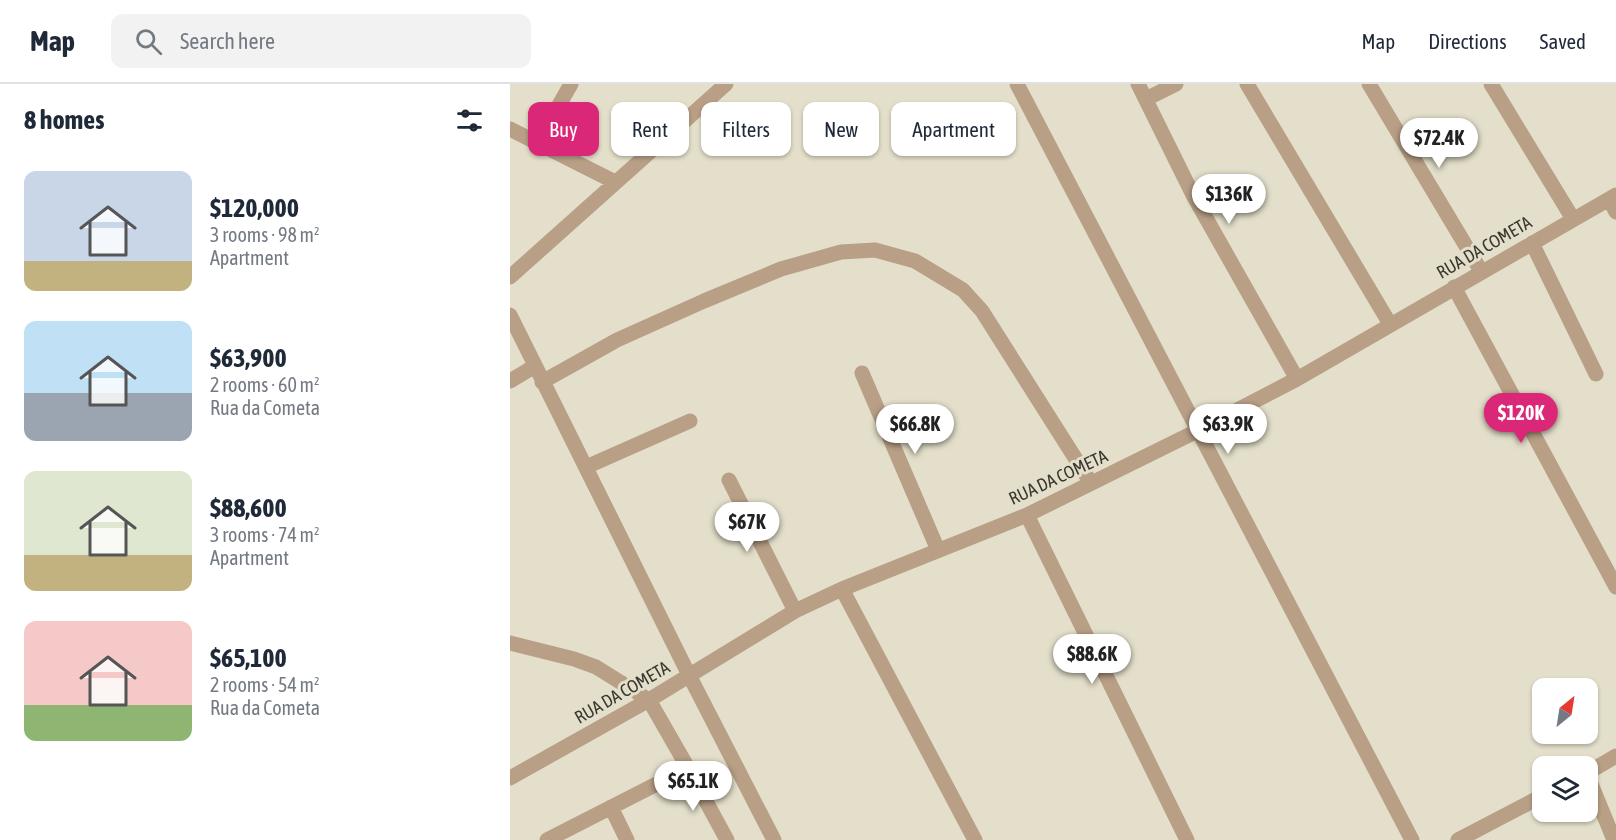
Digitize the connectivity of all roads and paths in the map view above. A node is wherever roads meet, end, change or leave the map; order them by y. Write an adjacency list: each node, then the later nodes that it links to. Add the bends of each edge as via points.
1 (571, 84): 10 (street)
2 (726, 84): 14 (street)
3 (1017, 84): 30 (street)
4 (1138, 84): 9 (street)
5 (1176, 84): 9 (street)
6 (1247, 84): 22 (street)
7 (1369, 84): 18 (street)
8 (1491, 84): 16 (street)
9 (1146, 99): 26 (street, via 1193,195)
10 (561, 102)
11 (510, 129): 12 (street)
12 (528, 137)
13 (565, 156): 14 (street)
14 (615, 182): 19 (street)
15 (1614, 202): 16 (street, RUA DA COMETA)
16 (1573, 219): 17 (street, RUA DA COMETA)
17 (1532, 243): 18 (street, RUA DA COMETA); 25 (street)
18 (1480, 271): 20 (street, RUA DA COMETA)
19 (510, 277)
20 (1454, 287): 22 (street, RUA DA COMETA); 36 (street)
21 (510, 315): 23 (street)
22 (1390, 324): 26 (street, RUA DA COMETA)
23 (535, 366): 27 (street); 28 (street)
24 (862, 373): 35 (street)
25 (1596, 375)
26 (1297, 379): 30 (street, RUA DA COMETA)
27 (510, 381)
28 (542, 382): 31 (street); 33 (street, via 617,340 782,269 841,252 875,250 915,261 963,290 982,310)
29 (690, 421): 31 (street)
30 (1197, 431): 33 (street, RUA DA COMETA); 55 (street)
31 (586, 467): 40 (street)
32 (729, 480): 38 (street)
33 (1091, 483): 34 (street, RUA DA COMETA)
34 (1027, 515): 35 (street, RUA DA COMETA); 54 (street)
35 (938, 550): 37 (street, RUA DA COMETA)
36 (1616, 587)
37 (842, 589): 38 (street, RUA DA COMETA); 53 (street)
38 (795, 611): 40 (street, RUA DA COMETA)
39 (510, 643): 41 (street, via 596,667)
40 (689, 675): 41 (street, RUA DA COMETA); 52 (street)
41 (649, 700): 44 (street); 45 (street, RUA DA COMETA)
42 (1616, 756): 43 (street)
43 (1598, 767)
44 (688, 768): 48 (street); 51 (street)
45 (510, 778)
46 (1532, 801): 56 (street)
47 (1598, 801): 57 (street)
48 (611, 807): 49 (street); 50 (street)
49 (547, 840)
50 (627, 840)
51 (727, 840)
52 (774, 840)
53 (975, 840)
54 (1187, 840)
55 (1412, 840)
56 (1458, 840)
57 (1614, 840)

